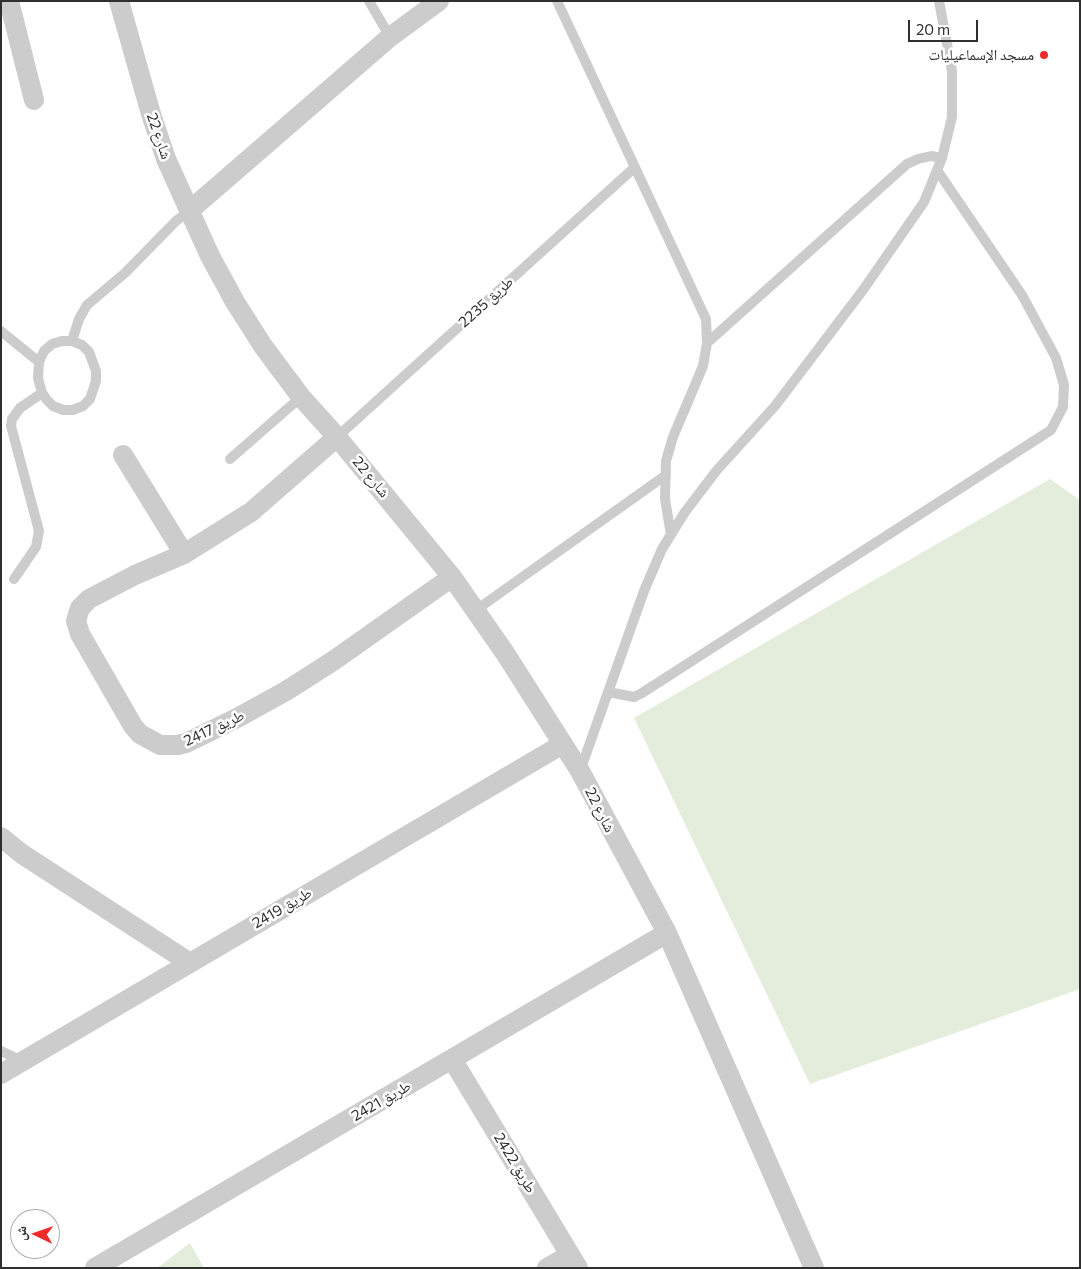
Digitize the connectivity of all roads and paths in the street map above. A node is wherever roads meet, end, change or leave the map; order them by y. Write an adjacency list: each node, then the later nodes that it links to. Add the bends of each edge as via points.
1 (9, 1): 8 (street)
2 (119, 1): 12 (street, شارع 22, via 166,159)
3 (369, 1): 7 (lane)
4 (439, 1): 7 (street)
5 (557, 1): 10 (lane)
6 (939, 1): 9 (lane, via 952,71 952,117)
7 (390, 36): 12 (street)
8 (34, 100)
9 (942, 158): 11 (lane); 15 (lane, via 931,156 907,164)
10 (634, 168): 15 (lane, via 706,319); 19 (lane, طريق 2235)
11 (937, 170): 23 (lane, via 924,202 863,290 775,406 717,470); 28 (lane, via 1022,295 1056,358 1064,385 1062,407 1051,430 642,693 634,697)
12 (189, 210): 14 (lane, via 88,305 79,319); 18 (street, شارع 22, via 235,302)
13 (1, 331): 16 (lane)
14 (72, 341): 16 (lane, via 52,344); 17 (lane, via 86,349 94,362 96,381 90,399 73,410 63,410 53,406)
15 (707, 343): 22 (lane, via 703,366 673,437 666,461)
16 (39, 362): 17 (lane, via 38,378)
17 (42, 393): 26 (lane, via 20,408 12,419 11,426 39,531 36,547)
18 (300, 397): 19 (street, شارع 22); 21 (lane)
19 (337, 437): 24 (street, طريق 2417, via 251,512); 25 (street, شارع 22)
20 (123, 455): 24 (street)
21 (230, 459)
22 (666, 475): 23 (lane, via 665,498); 27 (lane)
23 (671, 535): 28 (lane, via 644,591)
24 (184, 554): 25 (street, طريق 2417, via 89,599 80,608 76,621 80,634 133,726 149,740 169,746 186,743 286,691)
25 (452, 577): 27 (street, شارع 22)
26 (14, 579)
27 (476, 610): 29 (street, شارع 22)
28 (608, 692): 30 (lane)
29 (564, 744): 30 (street, شارع 22); 33 (street, طريق 2419)
30 (580, 771): 32 (street, شارع 22)
31 (1, 837): 33 (street)
32 (667, 933): 35 (street, طريق 2421); 41 (street, شارع 22)
33 (190, 963): 36 (street, طريق 2419)
34 (1, 1051): 36 (lane)
35 (452, 1059): 38 (street, طريق 2422); 39 (street, طريق 2421)
36 (22, 1061): 37 (street, طريق 2419)
37 (1, 1074)
38 (574, 1261): 40 (street)
39 (95, 1268)
40 (547, 1268)
41 (814, 1268)

